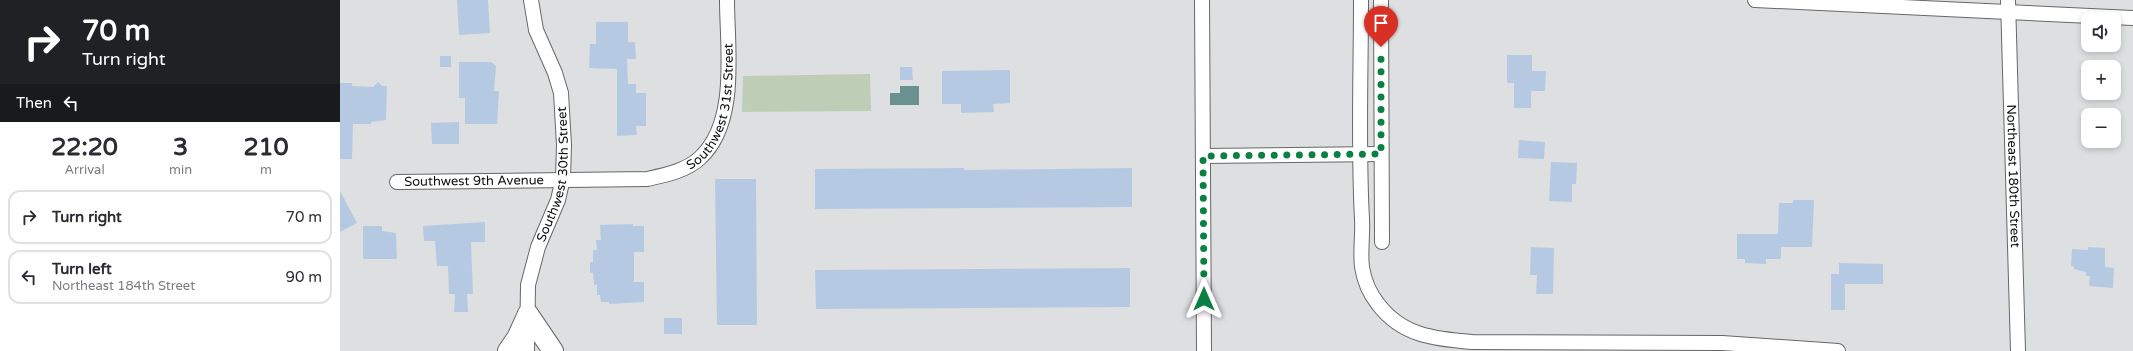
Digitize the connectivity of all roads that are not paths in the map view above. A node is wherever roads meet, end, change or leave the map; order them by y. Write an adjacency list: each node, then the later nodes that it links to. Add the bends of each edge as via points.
1 (532, 0): 12 (street, Southwest 30th Street, via 536,30 561,93)
2 (727, 0): 13 (street, Southwest 31st Street, via 728,88 720,130 711,146 699,159 678,171)
3 (1202, 0): 11 (street)
4 (1361, 0): 9 (street)
5 (1381, 0): 10 (street)
6 (1754, 0): 7 (street, via 1855,6)
7 (2008, 5): 8 (street); 22 (street, Northeast 180th Street)
8 (2133, 18)
9 (1360, 154): 10 (street); 11 (street); 21 (street, via 1362,268 1377,304 1392,320 1409,330 1432,339 1472,342 1722,343)
10 (1381, 154): 15 (street)
11 (1203, 156): 20 (street)
12 (563, 178): 13 (street, Southwest 9th Avenue); 14 (street, Southwest 9th Avenue); 16 (street, Southwest 30th Street, via 558,200 538,247 528,286)
13 (647, 179)
14 (397, 182)
15 (1382, 242)
16 (528, 314): 17 (highway); 18 (street, Southwest 30th Street); 19 (highway)
17 (508, 351)
18 (528, 351)
19 (553, 351)
20 (1204, 351)
21 (1838, 351)
22 (2018, 351)

